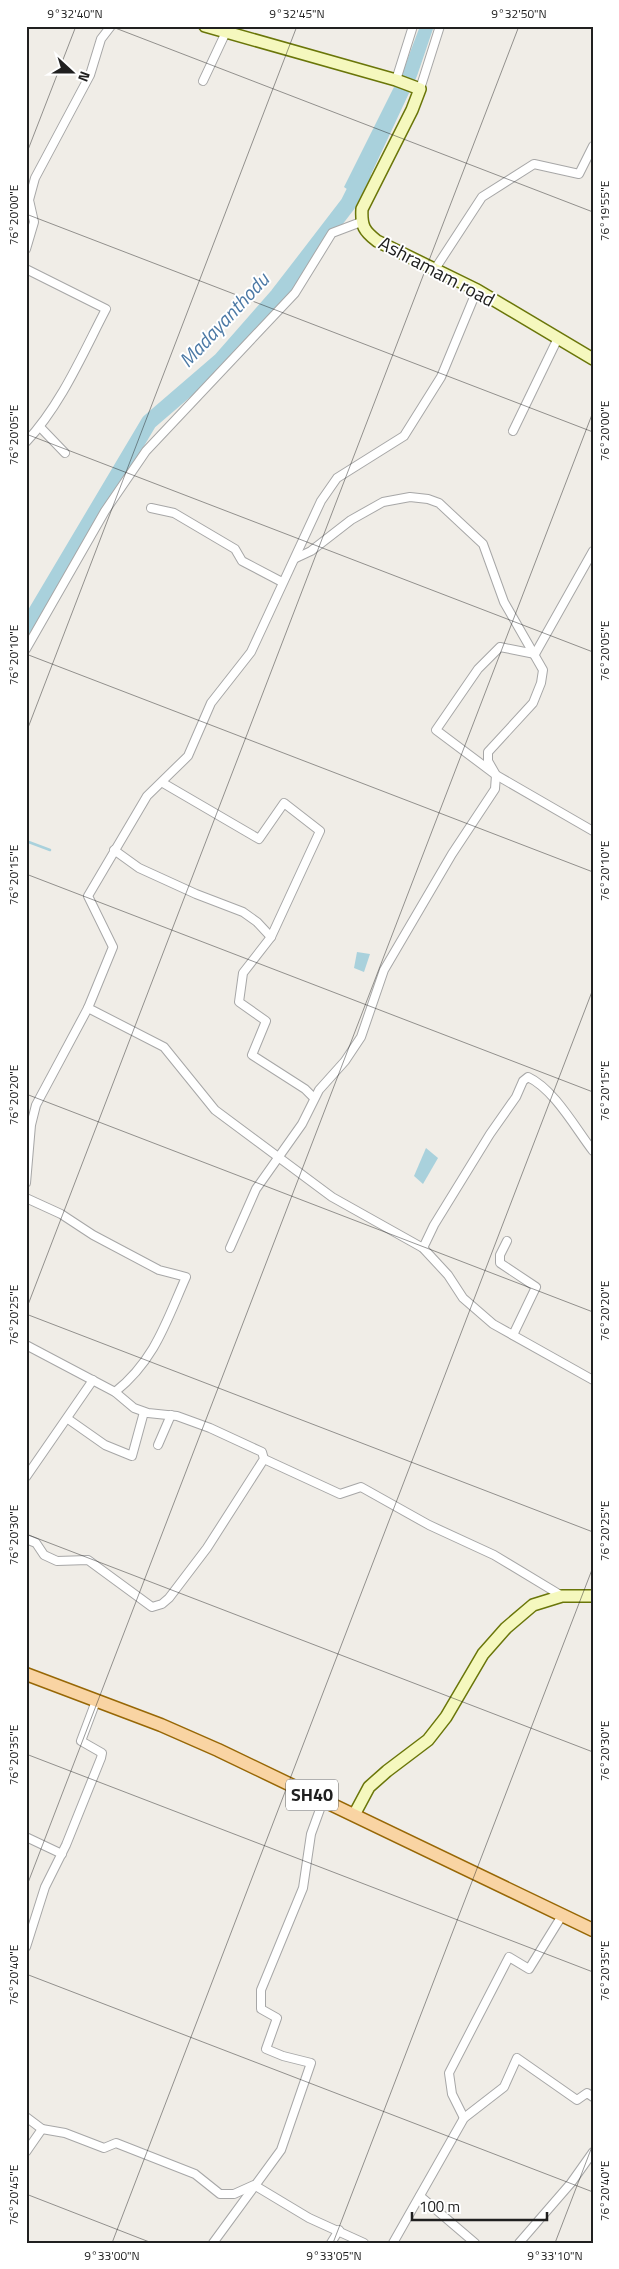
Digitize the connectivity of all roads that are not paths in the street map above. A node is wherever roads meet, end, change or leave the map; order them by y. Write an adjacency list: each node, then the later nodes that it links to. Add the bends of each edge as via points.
1 (111, 26): 11 (street, via 101,39 90,75 35,178 28,200 34,222)
2 (205, 26): 5 (main road)
3 (413, 26): 6 (street)
4 (440, 26): 8 (street)
5 (226, 32): 6 (main road); 7 (street)
6 (396, 80): 8 (main road)
7 (203, 81)
8 (420, 89): 10 (main road, Ashramam road, via 362,209)
9 (593, 146): 13 (street, via 578,174 534,164 482,197)
10 (361, 222): 13 (main road, Ashramam road, via 364,231 377,241); 25 (street, via 332,233 295,293 146,451 105,511)
11 (26, 249)
12 (26, 269): 17 (street, via 106,309)
13 (434, 269): 14 (main road, Ashramam road)
14 (477, 290): 15 (main road, Ashramam road); 23 (street, via 441,377 404,436 337,478 321,501)
15 (558, 338): 16 (main road, Ashramam road); 18 (street)
16 (593, 359)
17 (40, 427): 19 (street); 20 (street)
18 (512, 431)
19 (26, 442)
20 (65, 453)
21 (151, 508): 24 (street, via 174,513 235,550 242,561)
22 (593, 551): 26 (street)
23 (296, 558): 24 (street); 26 (street, via 383,502 410,497 439,503 483,544 504,602)
24 (282, 582): 28 (street, via 251,652 211,703 188,756)
25 (26, 649)
26 (535, 654): 27 (street, via 542,670 533,703 488,752 488,761); 27 (street, via 500,647 478,669 436,730)
27 (496, 775): 29 (street); 33 (street, via 495,789 452,854 384,970 361,1037 345,1062)
28 (162, 783): 30 (street, via 147,796); 31 (street, via 259,839 284,804 320,832)
29 (593, 831)
30 (114, 850): 31 (street, via 146,871 243,912); 32 (street, via 88,896 113,947)
31 (271, 938): 33 (street, via 243,973 239,1002 266,1021 252,1055)
32 (88, 1008): 34 (street, via 36,1105); 36 (street, via 164,1048 215,1110)
33 (314, 1098): 36 (street, via 302,1124)
34 (29, 1127): 37 (street)
35 (593, 1152): 41 (street, via 555,1100 539,1082 528,1077 434,1225)
36 (277, 1157): 40 (street, via 256,1189); 41 (street, via 332,1197)
37 (26, 1183)
38 (26, 1198): 46 (street, via 61,1214 159,1270 186,1277 154,1349 134,1377)
39 (508, 1241): 42 (street, via 500,1255 500,1263 536,1287)
40 (230, 1248)
41 (423, 1248): 42 (street, via 463,1298 492,1324)
42 (513, 1335): 45 (street)
43 (26, 1345): 44 (street)
44 (93, 1380): 46 (street); 49 (street)
45 (593, 1380)
46 (115, 1392): 47 (street)
47 (144, 1412): 48 (street); 49 (street, via 132,1456 104,1445)
48 (171, 1415): 50 (street); 51 (street, via 210,1428 262,1452)
49 (68, 1419): 52 (street)
50 (158, 1445)
51 (264, 1459): 53 (street, via 207,1548 162,1604 152,1607 88,1560 57,1561 44,1555 36,1544); 54 (street, via 340,1494 361,1487 429,1525 494,1554)
52 (26, 1477)
53 (26, 1539)
54 (562, 1596): 55 (main road); 59 (main road, via 533,1605 506,1628 483,1654 446,1717 428,1740 369,1787)
55 (593, 1596)
56 (26, 1674): 57 (main road, SH40)
57 (96, 1701): 58 (main road, SH40, via 161,1725); 61 (street, via 80,1741 102,1753 101,1758)
58 (324, 1801): 59 (main road, SH40); 71 (street, via 311,1834 303,1888 261,1990 260,2002 262,2009 277,2018 266,2048 311,2063 281,2150)
59 (354, 1815): 62 (main road, SH40)
60 (26, 1837): 61 (street)
61 (62, 1854): 64 (street, via 45,1887)
62 (563, 1914): 63 (main road, SH40); 67 (street, via 529,1969 509,1957 449,2073 452,2094)
63 (593, 1930)
64 (26, 1947)
65 (593, 2097): 67 (street, via 587,2093 577,2100 517,2058 504,2087)
66 (26, 2117): 68 (street)
67 (464, 2118): 72 (street)
68 (42, 2129): 69 (street); 71 (street, via 65,2133 104,2148 116,2143 195,2174 220,2194 234,2194)
69 (26, 2152)
70 (593, 2152): 79 (street)
71 (254, 2185): 73 (street, via 309,2218); 74 (street)
72 (420, 2196): 77 (street); 78 (street)
73 (339, 2230): 75 (street); 76 (street)
74 (213, 2243)
75 (331, 2243)
76 (364, 2243)
77 (393, 2243)
78 (475, 2243)
79 (520, 2243)

